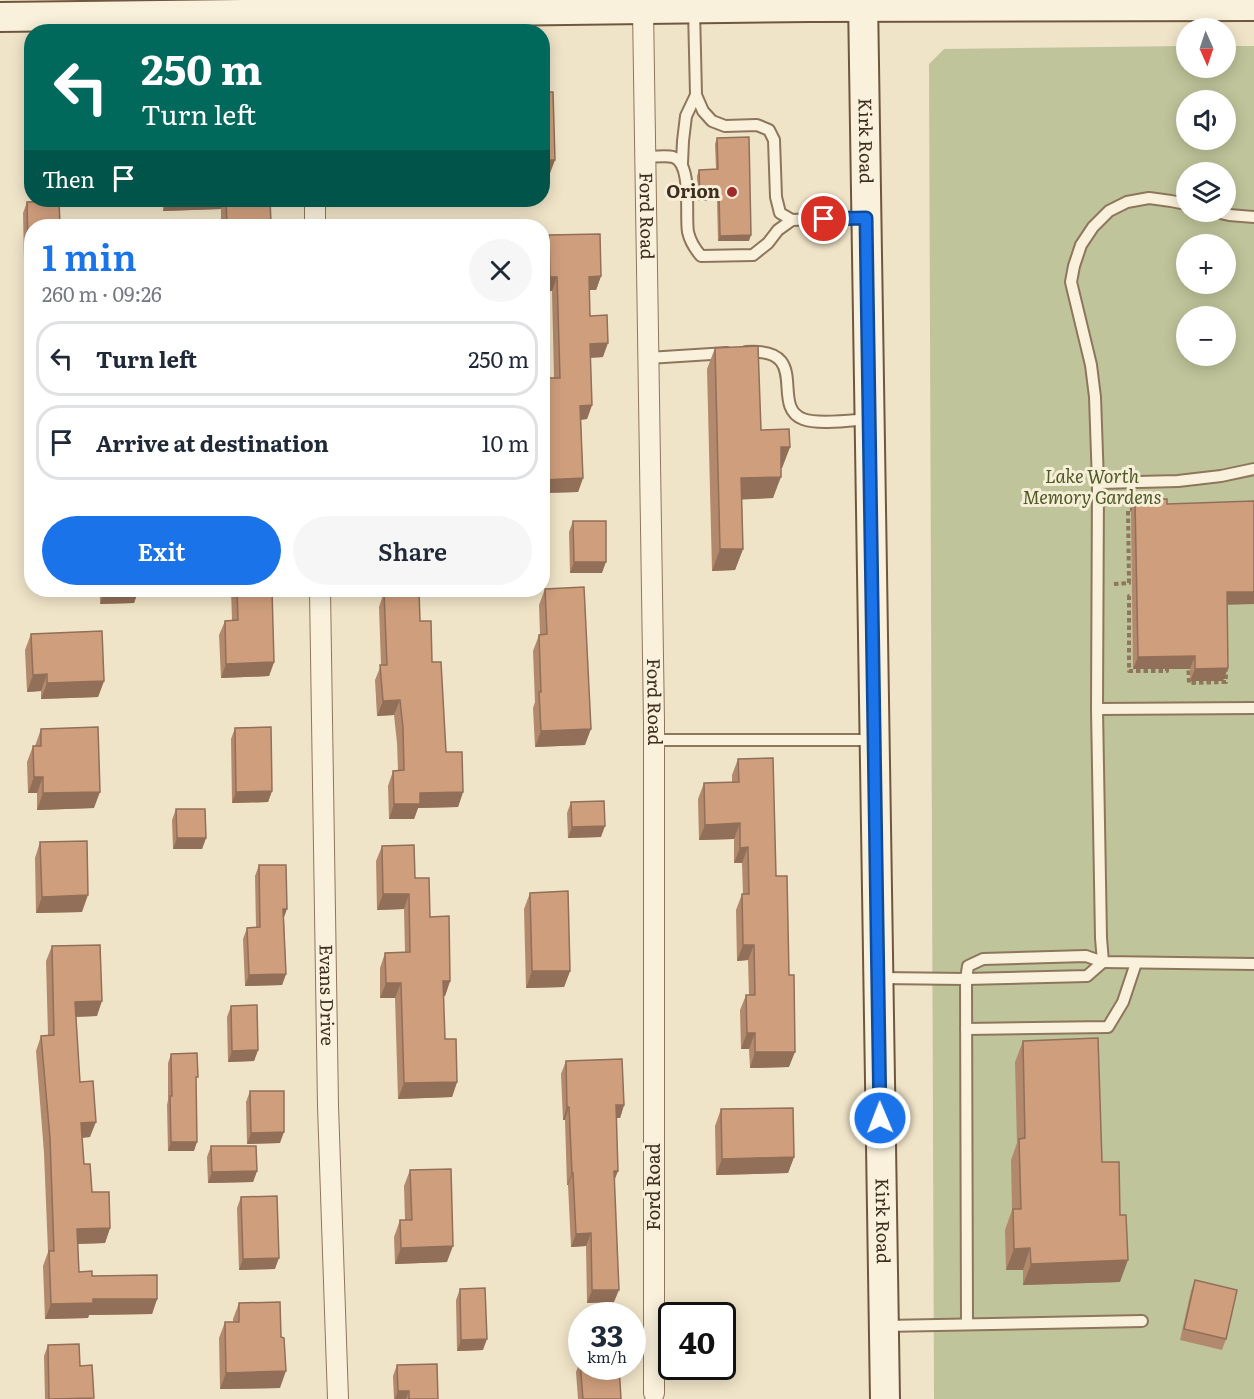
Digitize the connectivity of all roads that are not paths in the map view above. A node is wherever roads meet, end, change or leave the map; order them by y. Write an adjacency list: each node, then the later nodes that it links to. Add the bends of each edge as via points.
1 (863, 3): 2 (street); 8 (street); 18 (street, Kirk Road)
2 (967, 3): 6 (street)
3 (586, 5): 5 (street); 7 (street)
4 (470, 6): 5 (street); 11 (street)
5 (502, 6)
6 (1254, 6)
7 (643, 9): 8 (street); 13 (street, Ford Road)
8 (694, 9): 12 (lane)
9 (312, 15): 10 (street); 11 (street)
10 (0, 17)
11 (430, 22)
12 (696, 95): 14 (lane, via 686,116); 19 (lane, via 712,121 770,130 774,140 776,197 780,213)
13 (645, 157): 14 (lane, via 674,157); 20 (street, Ford Road)
14 (682, 163): 19 (lane, via 686,174 688,232 701,256 753,255)
15 (1176, 202): 23 (lane, via 1149,198 1109,211 1081,245 1074,266 1071,282 1095,397)
16 (1236, 215): 17 (lane)
17 (1254, 216)
18 (866, 218): 19 (lane); 21 (street, Kirk Road)
19 (792, 220)
20 (648, 358): 21 (lane, via 761,351 777,357 786,370 790,407 802,419); 27 (street, Ford Road)
21 (869, 419): 28 (street, Kirk Road)
22 (1254, 469): 23 (lane, via 1178,481)
23 (1098, 483): 26 (lane)
24 (321, 597): 39 (street, Evans Drive, via 328,1106)
25 (1254, 708): 26 (lane)
26 (1097, 709): 29 (lane)
27 (654, 740): 28 (lane); 38 (street, Ford Road)
28 (875, 740): 32 (street, Kirk Road)
29 (1103, 962): 30 (lane); 33 (lane, via 1087,976); 33 (lane, via 1086,956 983,959 968,966)
30 (1136, 963): 31 (lane); 34 (lane, via 1123,1002 1108,1027)
31 (1254, 964)
32 (878, 978): 33 (lane); 37 (street, Kirk Road)
33 (966, 979): 34 (lane)
34 (966, 1029): 36 (lane)
35 (1142, 1321): 36 (lane)
36 (967, 1324): 37 (lane)
37 (884, 1326): 40 (street, Kirk Road)
38 (654, 1393)
39 (338, 1399)
40 (885, 1399)

